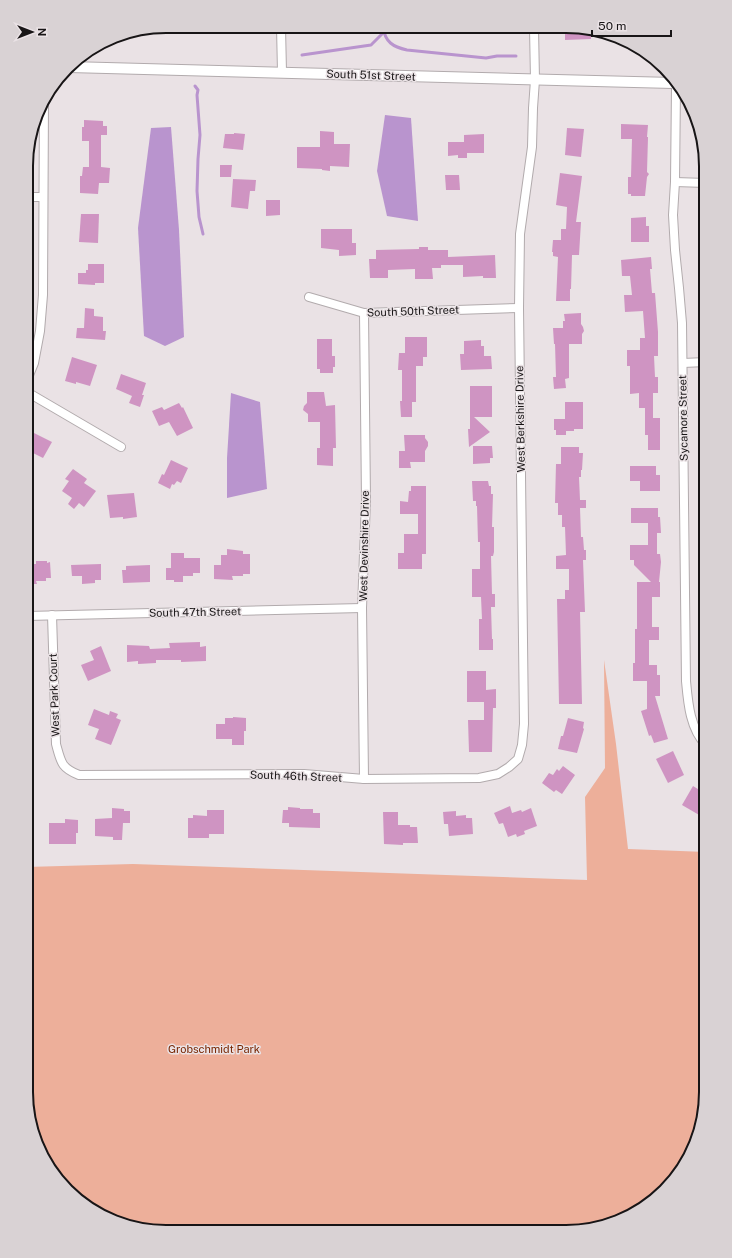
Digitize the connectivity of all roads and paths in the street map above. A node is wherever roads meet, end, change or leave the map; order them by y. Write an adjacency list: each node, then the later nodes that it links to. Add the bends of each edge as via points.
1 (281, 33): 4 (street)
2 (534, 33): 5 (street, West Berkshire Drive)
3 (77, 67): 4 (street, South 51st Street)
4 (282, 72): 5 (street, South 51st Street)
5 (535, 80): 6 (street, South 51st Street); 14 (street, West Berkshire Drive, via 532,147 520,234)
6 (669, 83)
7 (676, 92): 9 (street, Sycamore Street)
8 (44, 113): 12 (street)
9 (675, 182): 10 (street); 17 (street, Sycamore Street, via 673,215)
10 (699, 183)
11 (33, 197): 12 (street)
12 (43, 197): 18 (street, via 43,295 40,331)
13 (309, 297): 15 (street, South 50th Street)
14 (519, 308): 15 (street, South 50th Street); 25 (street, West Berkshire Drive, via 524,724)
15 (364, 313): 21 (street, West Devinshire Drive, via 366,500)
16 (699, 362): 17 (street)
17 (683, 363): 24 (street, Sycamore Street, via 688,705)
18 (33, 365)
19 (33, 396): 20 (street)
20 (121, 447)
21 (362, 608): 22 (street, South 47th Street); 27 (street, West Devinshire Drive)
22 (52, 615): 23 (street, South 47th Street); 26 (street, West Park Court, via 56,744 60,762)
23 (33, 616)
24 (699, 733)
25 (518, 759): 27 (street, South 46th Street, via 498,774 479,778)
26 (68, 771): 27 (street, South 46th Street, via 79,776 304,774)
27 (364, 779)

